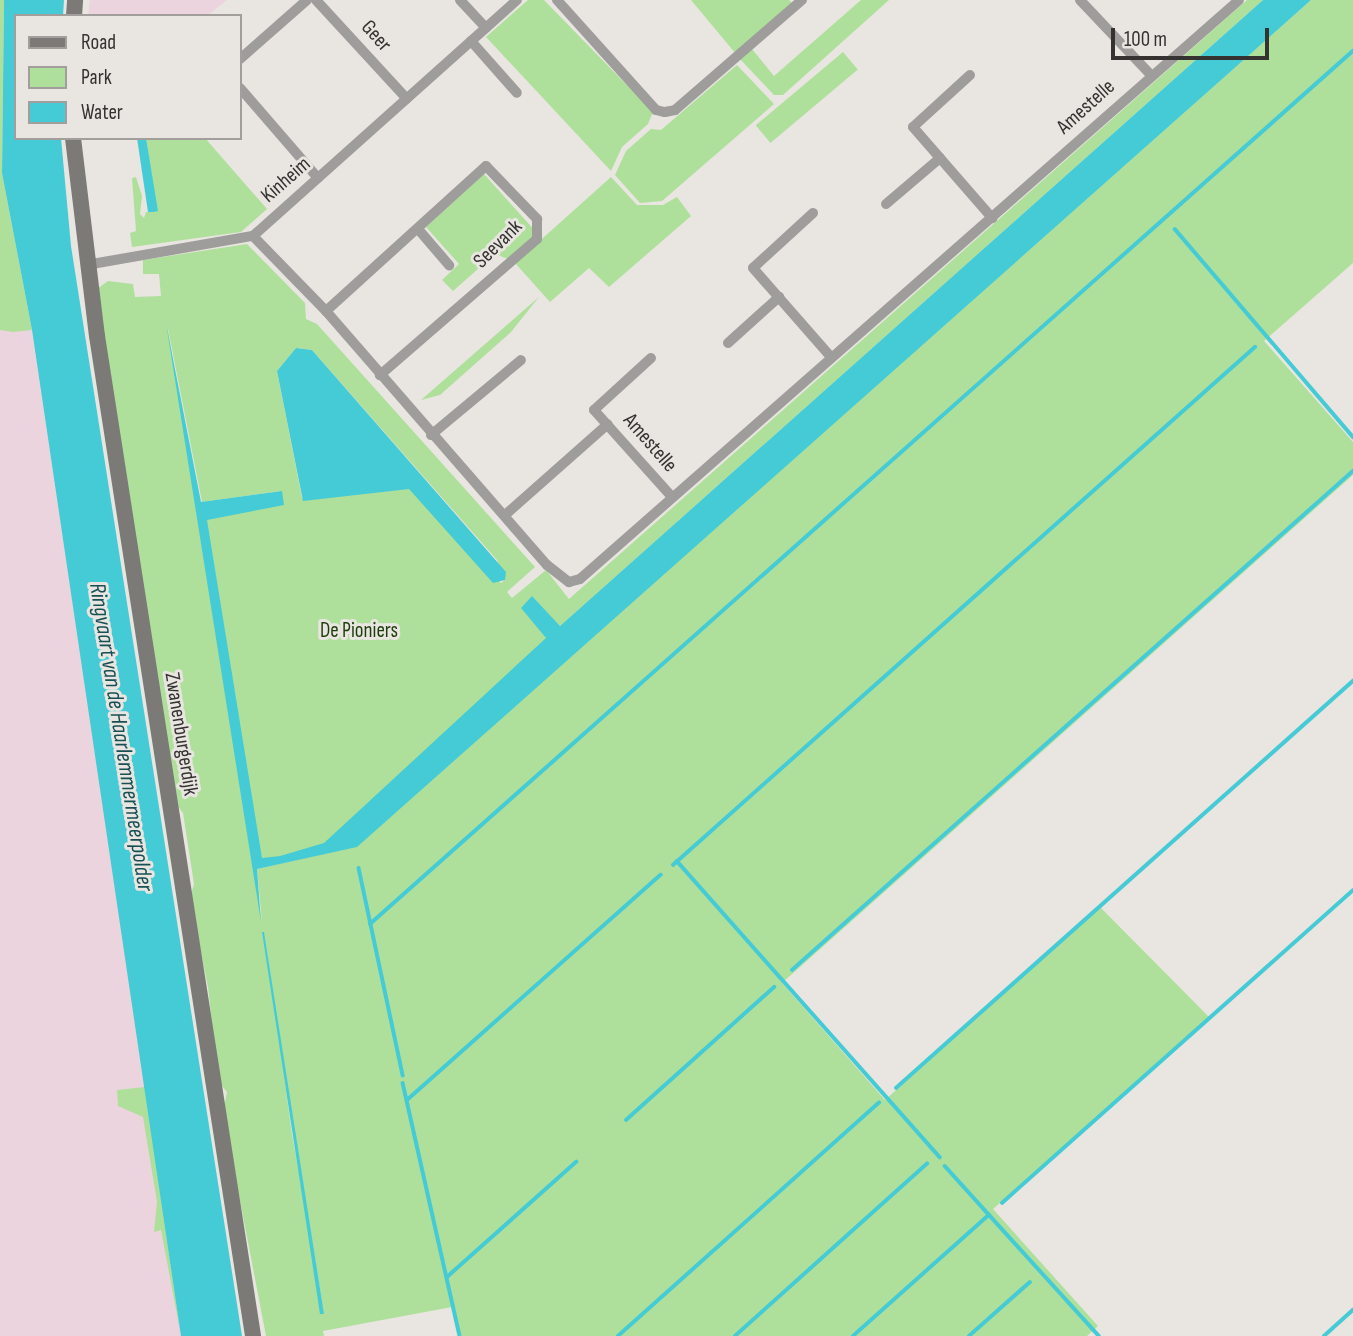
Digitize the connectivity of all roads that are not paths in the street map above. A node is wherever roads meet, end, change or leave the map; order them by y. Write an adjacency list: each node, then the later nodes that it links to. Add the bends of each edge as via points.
1 (307, 0): 11 (street)
2 (316, 0): 16 (street, Geer)
3 (460, 0): 9 (street)
4 (517, 0): 9 (street, Kinheim)
5 (557, 0): 6 (street, via 656,110 665,112 675,110)
6 (802, 0)
7 (1080, 0): 13 (street)
8 (1239, 0): 13 (street, Amestelle)
9 (486, 29): 10 (street, Kinheim)
10 (471, 41): 15 (street); 16 (street, Kinheim)
11 (242, 58)
12 (970, 75): 18 (street, via 913,127)
13 (1151, 75): 22 (street, Amestelle)
14 (242, 90): 19 (street)
15 (517, 93)
16 (407, 99): 19 (street, Kinheim)
17 (74, 140): 25 (street, Zwanenburgerdijk)
18 (940, 158): 20 (street); 22 (street)
19 (318, 178): 24 (street, Kinheim)
20 (886, 204)
21 (813, 213): 27 (street, via 753,268)
22 (992, 218): 30 (street, Amestelle)
23 (418, 229): 26 (street, Seevank); 28 (street, Seevank); 33 (street, Seevank, via 486,166 537,219 539,229 537,239)
24 (253, 236): 25 (street); 28 (street)
25 (86, 265): 38 (street, Zwanenburgerdijk)
26 (449, 265)
27 (779, 297): 29 (street); 30 (street)
28 (326, 311): 33 (street)
29 (728, 343)
30 (831, 357): 36 (street, Amestelle)
31 (652, 358): 34 (street, Amestelle, via 594,410)
32 (521, 360): 35 (street)
33 (380, 375): 35 (street)
34 (608, 424): 36 (street, Amestelle); 37 (street)
35 (431, 435): 37 (street)
36 (672, 498): 37 (street, Amestelle, via 580,579 569,582 547,565)
37 (505, 515)
38 (253, 1336)

